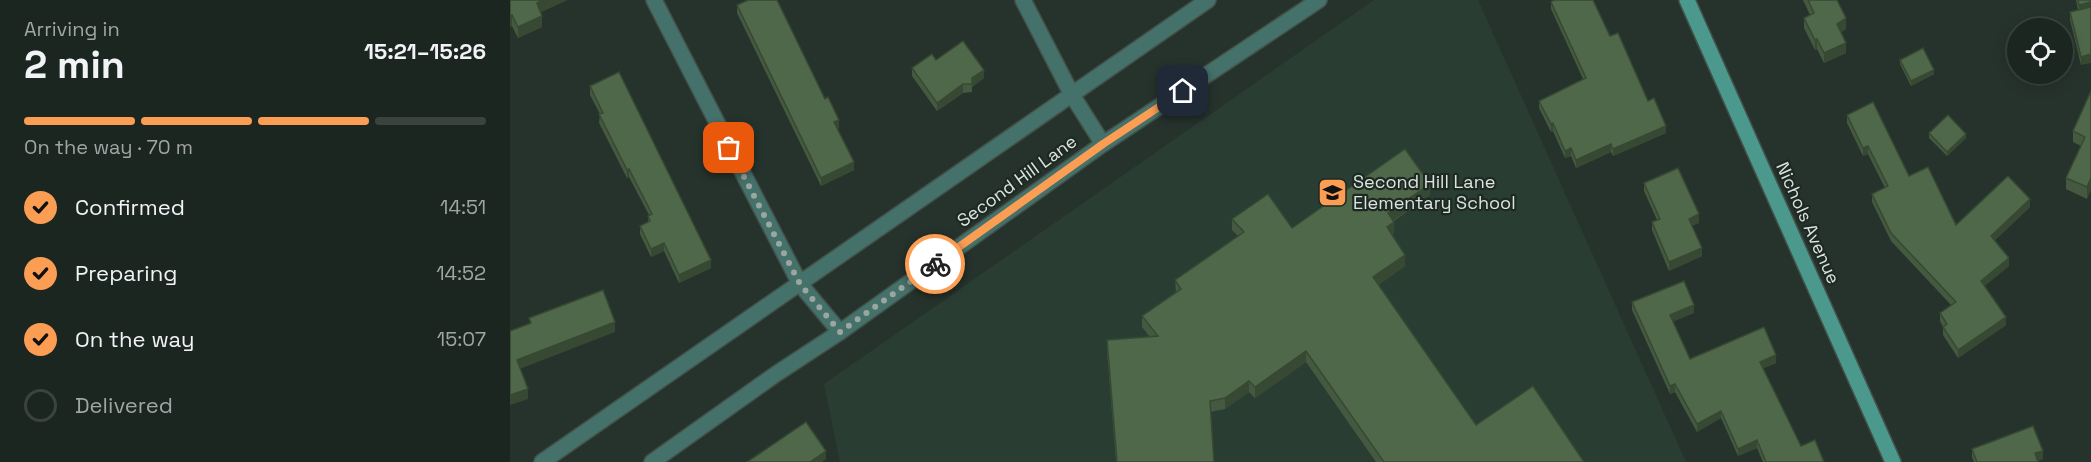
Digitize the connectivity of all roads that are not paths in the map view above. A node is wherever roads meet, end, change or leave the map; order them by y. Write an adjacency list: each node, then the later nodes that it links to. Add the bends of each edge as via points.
1 (654, 0): 8 (street)
2 (1023, 0): 6 (street)
3 (1208, 0): 6 (street)
4 (1319, 0): 7 (street, Second Hill Lane)
5 (1687, 0): 12 (main road, Nichols Avenue)
6 (1072, 95): 7 (street); 8 (street)
7 (1103, 144): 9 (street, Second Hill Lane)
8 (800, 284): 9 (street); 10 (street)
9 (840, 332): 11 (street, Second Hill Lane)
10 (551, 459)
11 (652, 462)
12 (1893, 462)

